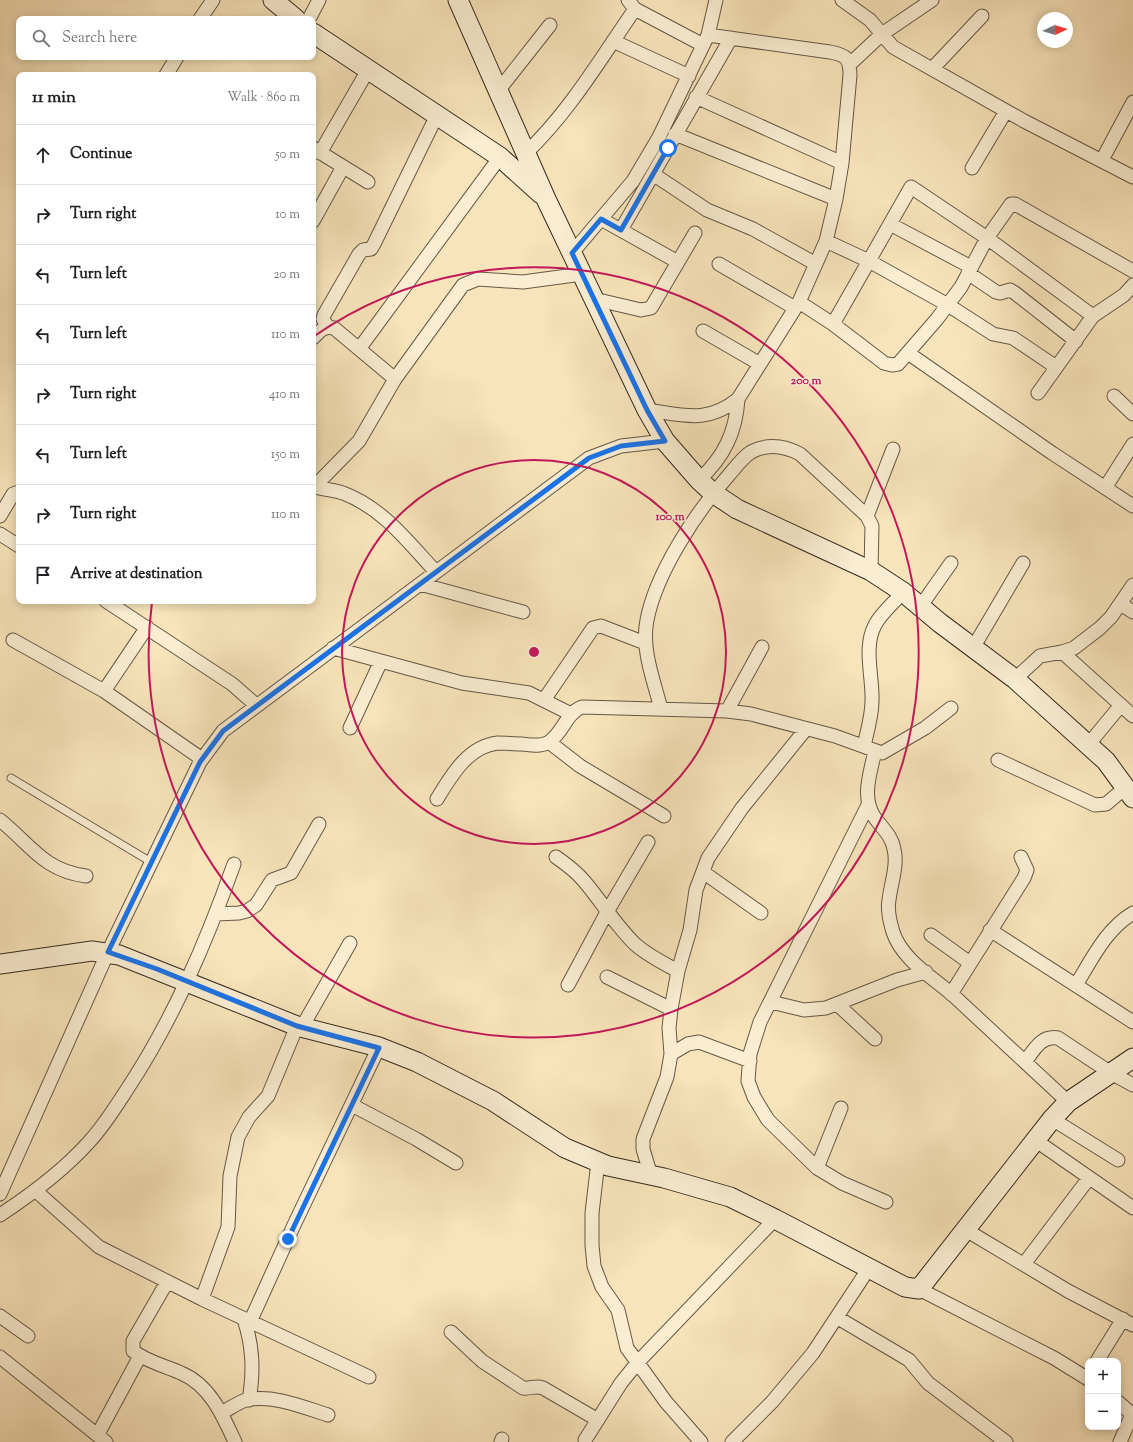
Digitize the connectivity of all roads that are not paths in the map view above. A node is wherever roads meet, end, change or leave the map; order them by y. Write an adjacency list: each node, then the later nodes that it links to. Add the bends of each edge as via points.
1 (213, 0): 9 (street)
2 (273, 0): 10 (street)
3 (319, 0): 11 (street)
4 (458, 0): 25 (street)
5 (716, 0): 17 (street)
6 (842, 0): 15 (street, via 870,20)
7 (932, 0): 15 (street)
8 (630, 2): 17 (street); 18 (street)
9 (202, 16)
10 (292, 16)
11 (311, 16)
12 (982, 16): 21 (street)
13 (550, 25): 25 (street)
14 (316, 34): 22 (street)
15 (882, 34): 20 (street); 21 (street, via 893,47)
16 (731, 38): 17 (street); 20 (street, via 839,54 847,58); 26 (street)
17 (706, 40): 24 (street)
18 (613, 41): 24 (street); 32 (street, via 557,120)
19 (176, 60): 23 (street)
20 (850, 64): 35 (street)
21 (932, 69): 28 (street)
22 (368, 70): 29 (street); 31 (street)
23 (172, 72)
24 (688, 76): 44 (street, via 659,137 633,182)
25 (498, 91): 32 (street)
26 (696, 98): 30 (street); 35 (street)
27 (1133, 102): 34 (street)
28 (1006, 111): 34 (street); 37 (street)
29 (438, 115): 33 (street); 64 (street, via 374,244 371,249 362,250 359,254 324,314 323,319)
30 (675, 134): 38 (street); 42 (street)
31 (317, 150): 36 (street)
32 (526, 153): 41 (street)
33 (500, 156): 41 (street); 68 (street)
34 (1102, 160): 39 (street)
35 (842, 163): 42 (street)
36 (343, 167): 40 (street); 43 (street)
37 (972, 168)
38 (653, 174): 46 (street); 54 (street, via 707,210 754,229)
39 (1133, 177)
40 (368, 182)
41 (546, 199): 50 (street)
42 (836, 199): 49 (street)
43 (316, 216)
44 (601, 219): 46 (street); 50 (street)
45 (890, 224): 48 (street, via 911,187); 51 (street); 55 (street)
46 (621, 230): 52 (street)
47 (696, 233): 52 (street)
48 (987, 238): 55 (street); 56 (street, via 1007,208 1015,204); 62 (street)
49 (826, 240): 51 (street); 54 (street)
50 (572, 253): 57 (street)
51 (869, 261): 61 (street); 63 (street)
52 (678, 262): 59 (street, via 651,308 641,310)
53 (719, 264): 60 (street)
54 (816, 264): 60 (street)
55 (970, 270): 61 (street); 67 (street, via 996,292 1010,290 1015,293)
56 (1133, 271)
57 (582, 274): 59 (street); 72 (street, via 523,282 504,282 486,278 467,283 456,294)
58 (1132, 289): 62 (street)
59 (594, 299): 76 (street)
60 (797, 305): 63 (street); 70 (street)
61 (948, 305): 69 (street); 71 (street, via 993,334 1013,338)
62 (1097, 314): 67 (street)
63 (833, 324): 69 (street, via 884,363 898,364)
64 (327, 326): 66 (street); 68 (street, via 334,328)
65 (703, 331): 70 (street)
66 (316, 335)
67 (1076, 341): 71 (street)
68 (359, 349): 72 (street)
69 (908, 353): 84 (street)
70 (760, 364): 75 (street)
71 (1056, 367): 73 (street)
72 (396, 379): 82 (street, via 359,441)
73 (1038, 393)
74 (1114, 396): 77 (street)
75 (738, 398): 76 (street, via 727,408 699,417); 81 (street, via 737,414 728,444)
76 (647, 410): 78 (street)
77 (1133, 414)
78 (665, 441): 81 (street); 95 (street, via 621,446 589,458)
79 (1133, 444): 84 (street)
80 (893, 449): 89 (street)
81 (699, 480): 86 (street)
82 (316, 485)
83 (316, 487): 95 (street, via 342,493 384,516)
84 (1106, 488): 87 (street)
85 (16, 493): 88 (street)
86 (713, 493): 89 (street, via 751,452 776,446 800,454); 94 (street, via 737,509); 106 (street, via 677,548 655,591 646,621)
87 (1133, 505)
88 (0, 516)
89 (867, 516): 94 (street, via 872,526)
90 (0, 534): 91 (street)
91 (16, 544)
92 (951, 563): 101 (street)
93 (1023, 563): 109 (street)
94 (871, 571): 98 (street)
95 (436, 572): 96 (street)
96 (420, 584): 102 (street); 108 (street)
97 (1133, 585): 100 (street)
98 (903, 592): 101 (street); 126 (street, via 875,624 871,635 869,653 873,686)
99 (111, 604): 104 (street)
100 (1121, 604): 103 (street); 110 (street, via 1100,628 1074,648)
101 (920, 607): 109 (street)
102 (522, 612)
103 (1133, 612)
104 (147, 627): 113 (street); 115 (street, via 232,684)
105 (13, 640): 113 (street)
106 (645, 643): 114 (street, via 601,626 593,628); 118 (street)
107 (762, 647): 119 (street)
108 (333, 648): 111 (street); 115 (street)
109 (973, 648): 112 (street)
110 (1062, 652): 112 (street, via 1040,656); 116 (street)
111 (381, 661): 114 (street, via 462,683 529,693); 122 (street)
112 (1015, 679): 125 (street)
113 (104, 691): 127 (street)
114 (544, 700): 120 (street)
115 (256, 705): 127 (street, via 223,731)
116 (1121, 705): 121 (street); 125 (street)
117 (951, 708): 126 (street, via 925,728 887,751 882,753)
118 (661, 709): 119 (street); 120 (street, via 582,707)
119 (727, 711): 123 (street, via 752,714)
120 (572, 714): 124 (street)
121 (1133, 716)
122 (350, 728)
123 (806, 729): 126 (street, via 835,736); 141 (street, via 742,808 708,858)
124 (549, 742): 131 (street, via 542,745 498,743 484,746 453,772); 133 (street, via 580,766)
125 (1088, 745): 130 (street, via 1106,761)
126 (869, 749): 132 (street, via 866,793)
127 (202, 759): 139 (street)
128 (998, 760): 130 (street, via 1095,805 1106,804)
129 (11, 778): 139 (lane)
130 (1129, 793)
131 (437, 799)
132 (868, 805): 154 (street, via 894,848 896,859 888,901 893,934 905,954); 160 (street)
133 (664, 816)
134 (0, 820): 142 (street, via 46,863 72,874)
135 (319, 824): 145 (street, via 291,873 272,880 256,905 239,913)
136 (648, 842): 143 (street)
137 (556, 857): 143 (street, via 584,880)
138 (1021, 857): 147 (street, via 1027,870 1024,878)
139 (151, 862): 150 (street)
140 (234, 864): 145 (street)
141 (702, 872): 144 (street); 153 (street, via 696,890 690,930)
142 (86, 876)
143 (607, 912): 153 (street, via 635,944 652,958); 157 (street)
144 (761, 913)
145 (216, 914): 156 (street)
146 (1133, 914): 158 (street, via 1116,924)
147 (990, 930): 151 (street); 158 (street)
148 (931, 935): 151 (street)
149 (350, 943): 164 (street)
150 (108, 952): 152 (street, via 92,951); 156 (street); 185 (street)
151 (970, 963): 159 (street)
152 (0, 964)
153 (678, 970): 162 (street)
154 (926, 972): 159 (street); 161 (street, via 897,980)
155 (608, 977): 162 (street)
156 (188, 981): 164 (street); 184 (street, via 148,1058 114,1110 90,1142)
157 (568, 985)
158 (1076, 985): 163 (street)
159 (951, 994): 170 (street)
160 (771, 1002): 161 (street, via 804,1010); 169 (street, via 760,1022)
161 (837, 1004): 165 (street)
162 (671, 1009): 167 (street)
163 (1133, 1022)
164 (300, 1026): 166 (street); 195 (street, via 268,1096 249,1117 238,1137 230,1176 228,1227)
165 (875, 1039)
166 (379, 1048): 174 (street); 179 (street, via 448,1076 493,1101 565,1148)
167 (671, 1054): 169 (street, via 688,1044 699,1042); 182 (street, via 667,1077 643,1139 643,1149)
168 (1133, 1058): 171 (street)
169 (750, 1061): 181 (street, via 748,1081 768,1120)
170 (1025, 1062): 171 (street, via 1042,1040 1050,1036 1058,1038); 173 (street)
171 (1111, 1073): 172 (street); 173 (street)
172 (1133, 1085)
173 (1068, 1102): 176 (street)
174 (352, 1105): 180 (street); 198 (street)
175 (841, 1108): 181 (street)
176 (1052, 1118): 177 (street); 178 (street)
177 (1035, 1140): 183 (street); 190 (street)
178 (1118, 1160)
179 (598, 1162): 182 (street); 205 (street, via 592,1213 594,1266 602,1287 618,1310 627,1348)
180 (456, 1163)
181 (817, 1168): 186 (street, via 842,1183)
182 (651, 1176): 189 (street, via 730,1197)
183 (1089, 1178): 187 (street); 191 (street)
184 (36, 1191): 188 (street); 193 (street, via 99,1247)
185 (0, 1194)
186 (886, 1202)
187 (1133, 1208)
188 (0, 1215)
189 (776, 1219): 192 (street); 205 (street)
190 (966, 1230): 191 (street); 194 (street)
191 (1024, 1264): 199 (street, via 1068,1291)
192 (869, 1268): 194 (street, via 905,1287); 197 (street)
193 (168, 1282): 195 (street); 202 (street, via 133,1341 133,1351)
194 (919, 1289): 207 (street, via 1054,1358)
195 (202, 1299): 198 (street)
196 (0, 1316): 201 (street)
197 (838, 1318): 218 (street, via 777,1396); 219 (street, via 909,1360 928,1383)
198 (247, 1320): 206 (street); 208 (street, via 253,1359 253,1380)
199 (1128, 1322): 204 (street)
200 (451, 1332): 213 (street, via 482,1361 523,1388 543,1388)
201 (28, 1336)
202 (140, 1356): 210 (street, via 196,1381); 214 (street)
203 (0, 1357): 214 (street)
204 (1099, 1358)
205 (638, 1362): 213 (street, via 621,1383); 217 (street, via 666,1402)
206 (369, 1377)
207 (1085, 1377)
208 (249, 1400): 210 (street); 212 (street, via 270,1399)
209 (1121, 1405): 211 (street)
210 (221, 1413): 216 (street)
211 (1132, 1414): 220 (street)
212 (328, 1415)
213 (598, 1420): 215 (street)
214 (102, 1438)
215 (585, 1440)
216 (235, 1442)
217 (701, 1442)
218 (732, 1442)
219 (1006, 1442)
220 (1120, 1442)

